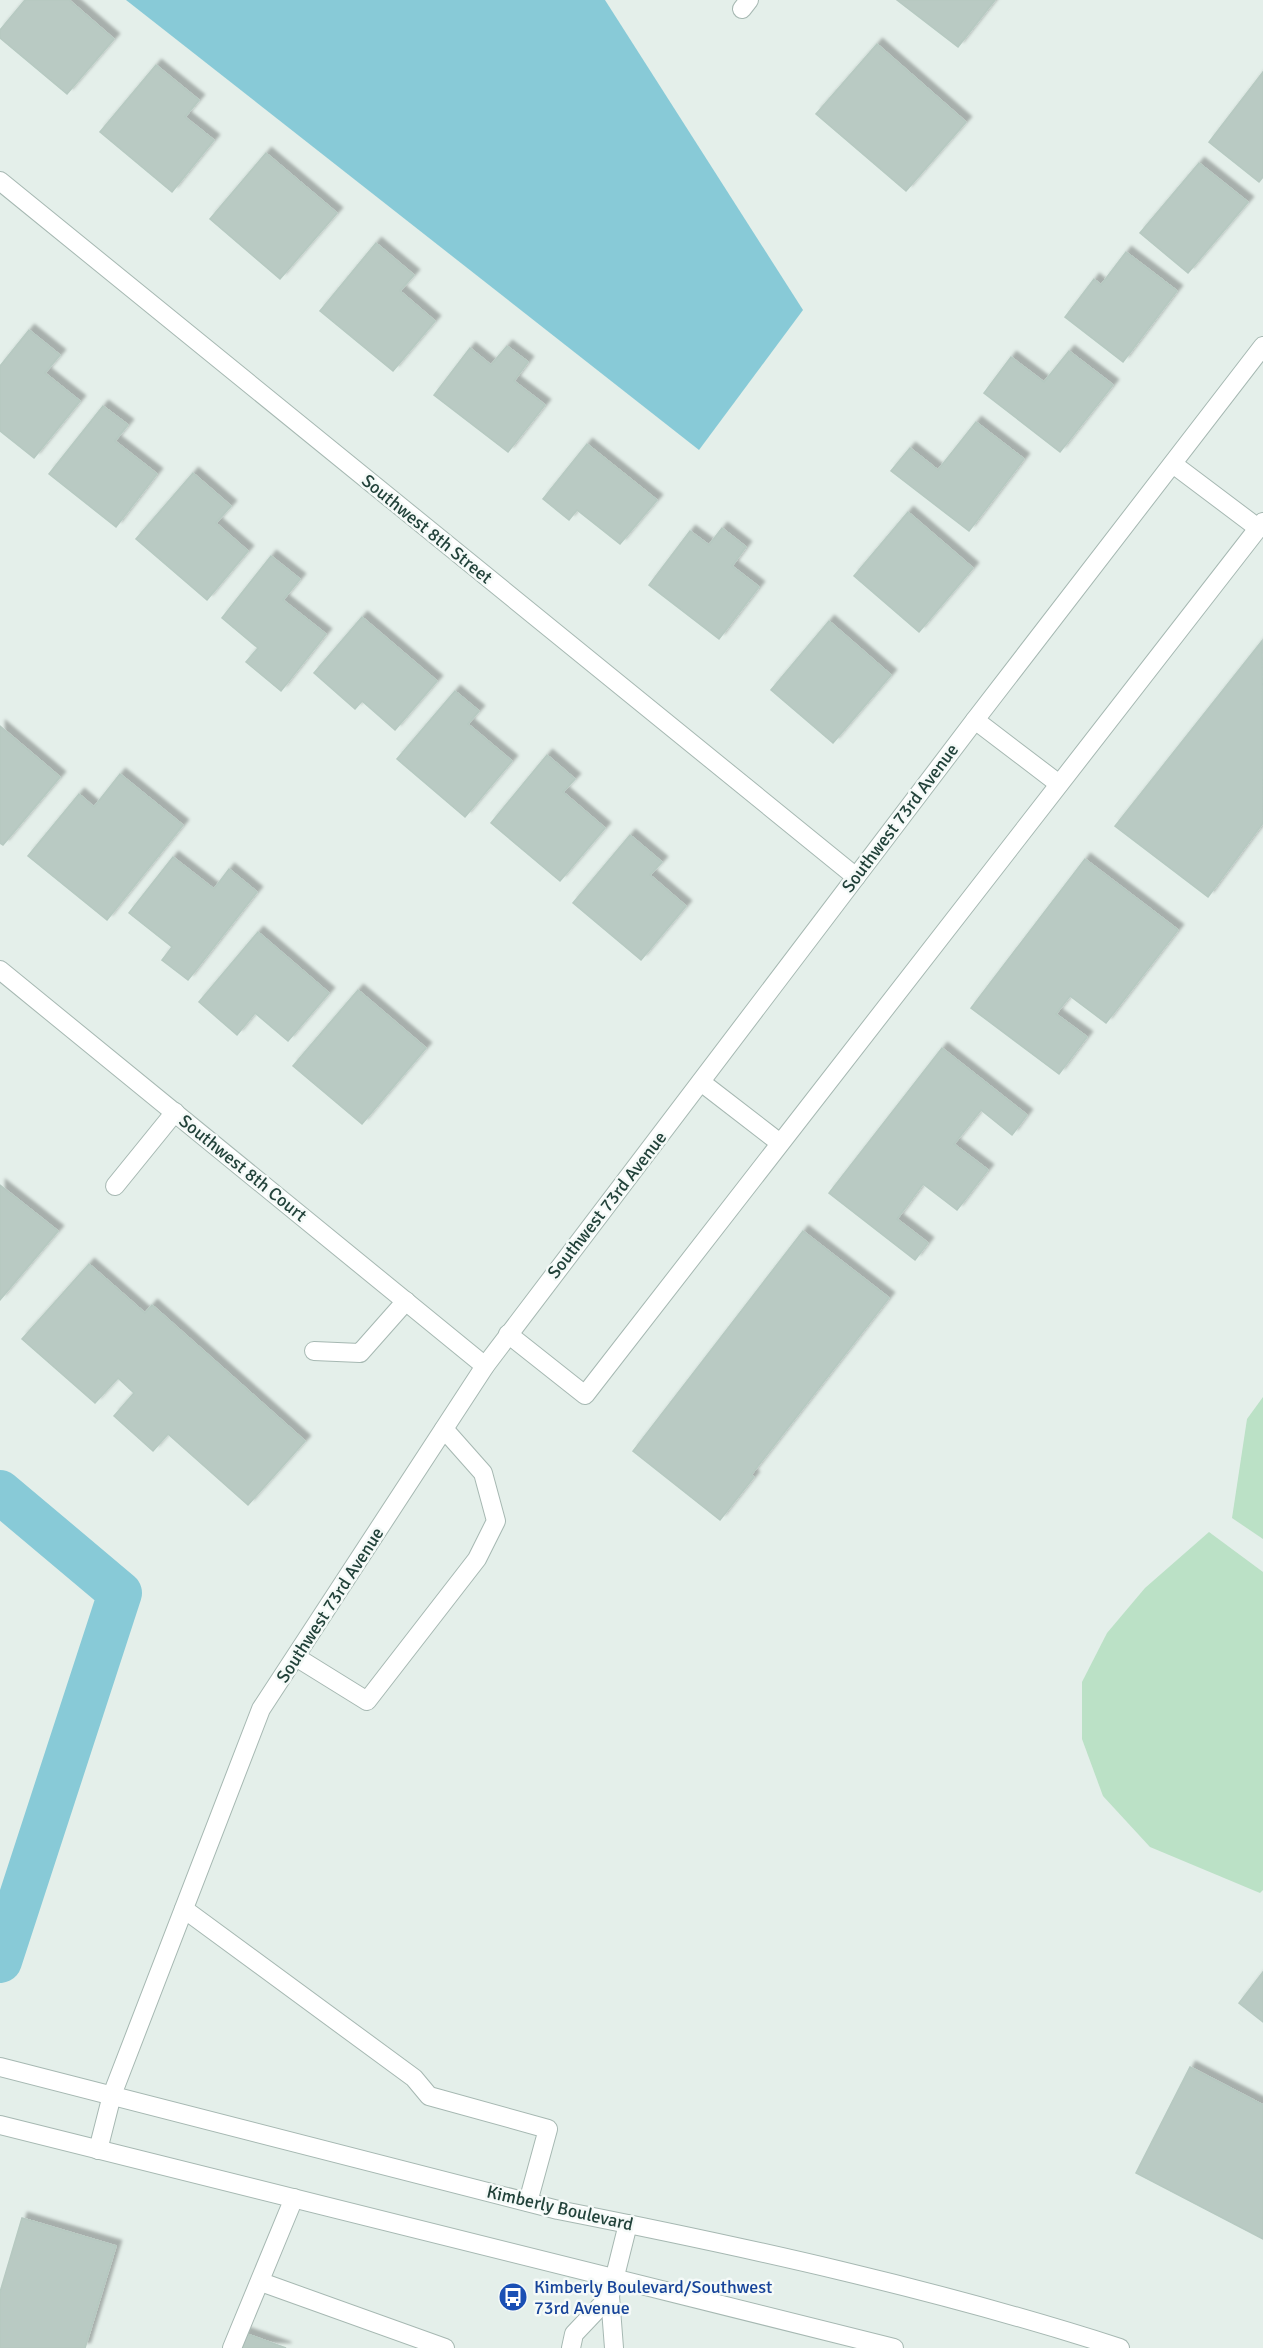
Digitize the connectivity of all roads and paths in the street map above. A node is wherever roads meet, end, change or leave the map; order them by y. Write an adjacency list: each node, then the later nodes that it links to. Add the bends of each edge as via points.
1 (0, 181): 7 (street, Southwest 8th Street)
2 (1263, 346): 3 (street, Southwest 73rd Avenue)
3 (1173, 464): 4 (street); 5 (street, Southwest 73rd Avenue)
4 (1261, 525): 6 (street)
5 (975, 720): 6 (street); 7 (street, Southwest 73rd Avenue)
6 (1059, 784): 11 (street)
7 (856, 877): 9 (street, Southwest 73rd Avenue)
8 (0, 970): 10 (street, Southwest 8th Court)
9 (701, 1082): 11 (street); 14 (street, Southwest 73rd Avenue)
10 (175, 1112): 12 (street); 13 (street, Southwest 8th Court)
11 (780, 1143): 14 (street, via 585,1395)
12 (115, 1186)
13 (406, 1301): 15 (street, via 360,1353); 16 (street, Southwest 8th Court)
14 (508, 1334): 16 (street, Southwest 73rd Avenue)
15 (314, 1351)
16 (485, 1366): 17 (street, Southwest 73rd Avenue)
17 (444, 1429): 18 (street, Southwest 73rd Avenue); 18 (street, via 483,1473 496,1521 477,1559 367,1701)
18 (296, 1657): 19 (street, Southwest 73rd Avenue, via 261,1709)
19 (184, 1910): 21 (street, Southwest 73rd Avenue); 25 (street, via 414,2078 429,2096 548,2129)
20 (0, 2067): 21 (street, Kimberly Boulevard)
21 (112, 2095): 23 (street, Southwest 73rd Avenue); 25 (street, Kimberly Boulevard)
22 (0, 2126): 23 (street)
23 (98, 2150): 24 (street)
24 (294, 2198): 27 (street); 28 (street)
25 (528, 2202): 26 (street, Kimberly Boulevard)
26 (628, 2224): 28 (street); 34 (street, Kimberly Boulevard, via 870,2279)
27 (261, 2282): 29 (street); 30 (street)
28 (612, 2287): 31 (street, via 574,2334); 32 (street); 33 (street)
29 (232, 2348)
30 (445, 2348)
31 (571, 2348)
32 (614, 2348)
33 (894, 2348)
34 (1120, 2348)

